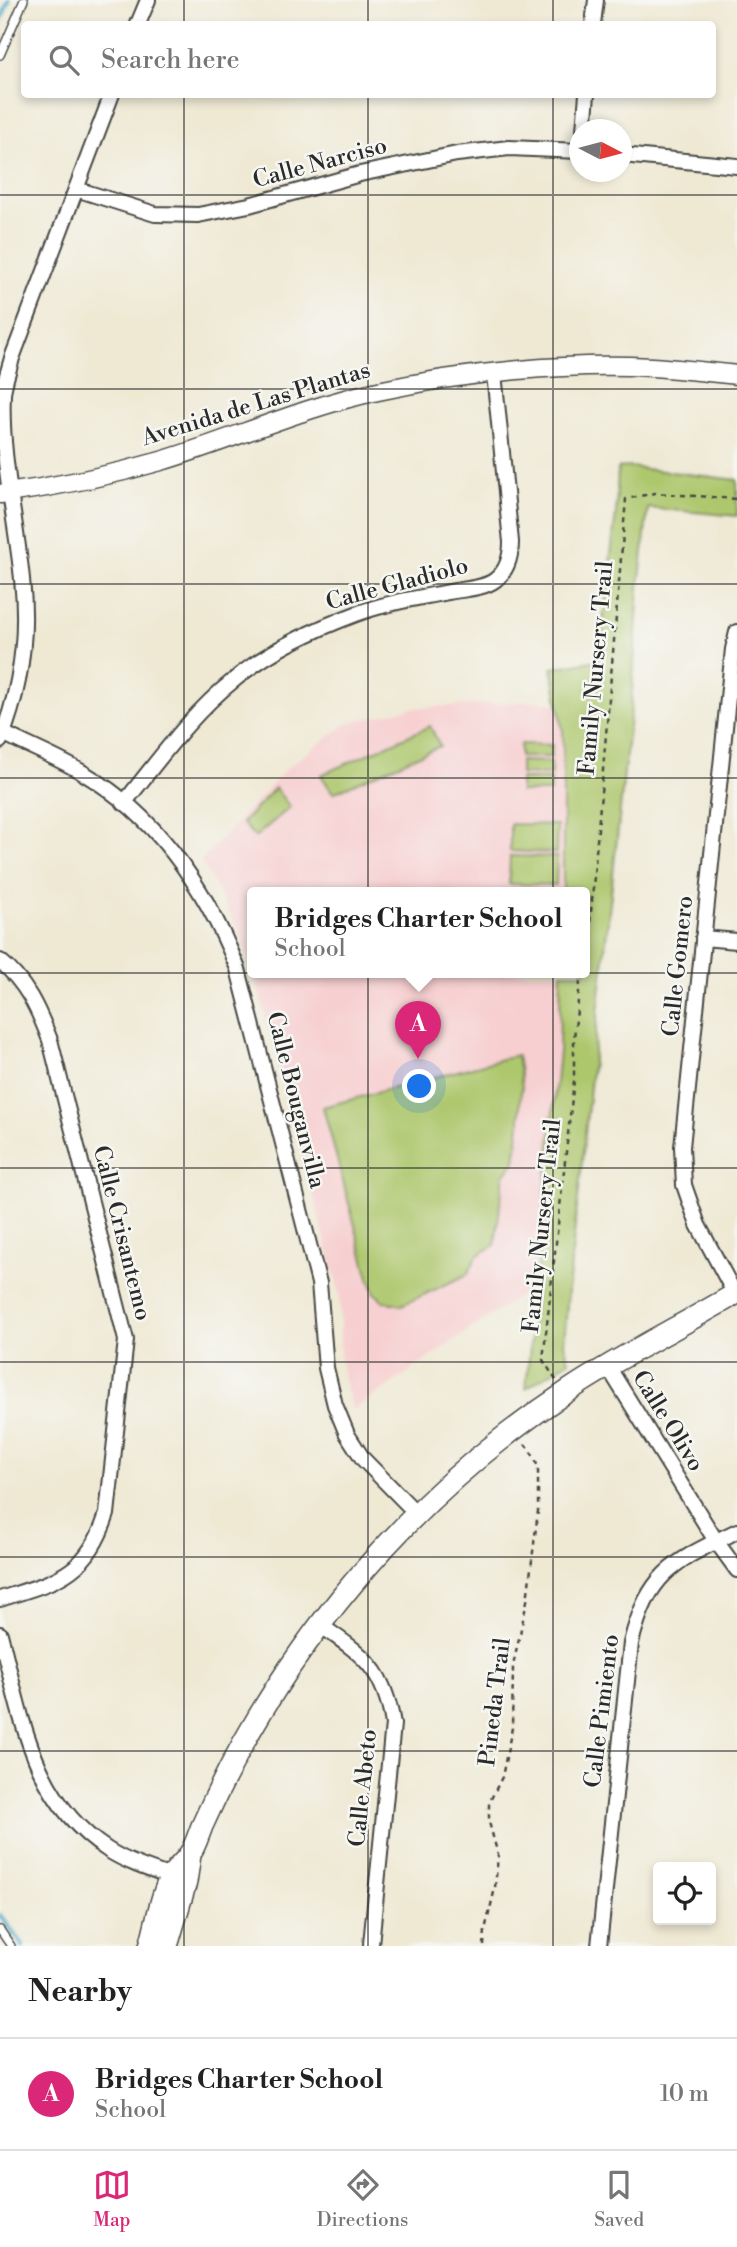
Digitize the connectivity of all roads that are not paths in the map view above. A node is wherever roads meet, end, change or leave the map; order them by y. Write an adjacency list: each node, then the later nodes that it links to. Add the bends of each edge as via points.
1 (24, 0): 6 (lane)
2 (148, 0): 4 (street)
3 (596, 0): 5 (street)
4 (139, 21)
5 (593, 21)
6 (0, 55)
7 (110, 98): 13 (street)
8 (587, 98): 9 (street)
9 (585, 119)
10 (569, 151): 13 (street, Calle Narciso, via 509,148 457,154 198,215 155,214)
11 (632, 156): 12 (street)
12 (737, 166)
13 (76, 189): 16 (street, via 12,358 4,391)
14 (494, 373): 15 (street, Avenida de Las Plantas, via 593,366); 16 (street, Avenida de Las Plantas, via 379,391 304,411 161,461); 19 (street, Calle Gladiolo, via 511,542 502,573 486,584 359,613 319,628 268,656 223,689)
15 (737, 375)
16 (5, 493): 18 (street, via 22,579 24,652)
17 (737, 632): 20 (street, Calle Gomero)
18 (2, 738): 19 (street, Calle Bouganvilla, via 86,774)
19 (124, 803): 25 (street, Calle Bouganvilla, via 168,843 222,927 238,969 319,1283 326,1368 335,1405 363,1459)
20 (703, 938): 21 (street); 23 (street, Calle Gomero, via 682,1147 684,1185 698,1225)
21 (737, 941)
22 (0, 961): 29 (street, Calle Crisantemo, via 35,1002 50,1040 126,1340 107,1514 101,1533 77,1567 58,1581)
23 (736, 1293): 24 (main road)
24 (607, 1365): 25 (main road, via 481,1455); 27 (street, Calle Olivo)
25 (417, 1514): 30 (main road, via 365,1568)
26 (737, 1531): 27 (street, Calle Pimiento)
27 (716, 1541): 28 (street, Calle Olivo); 38 (street, Calle Pimiento, via 666,1572 648,1592 639,1612 631,1643)
28 (737, 1570)
29 (0, 1599)
30 (320, 1625): 32 (main road, via 243,1744); 34 (street, Calle Abeto, via 376,1671 393,1724)
31 (0, 1634): 32 (street, via 32,1754 50,1791 107,1850)
32 (178, 1879): 36 (main road); 37 (main road)
33 (0, 1930): 35 (lane)
34 (371, 1944)
35 (11, 1946)
36 (150, 1946)
37 (167, 1946)
38 (600, 1946)

